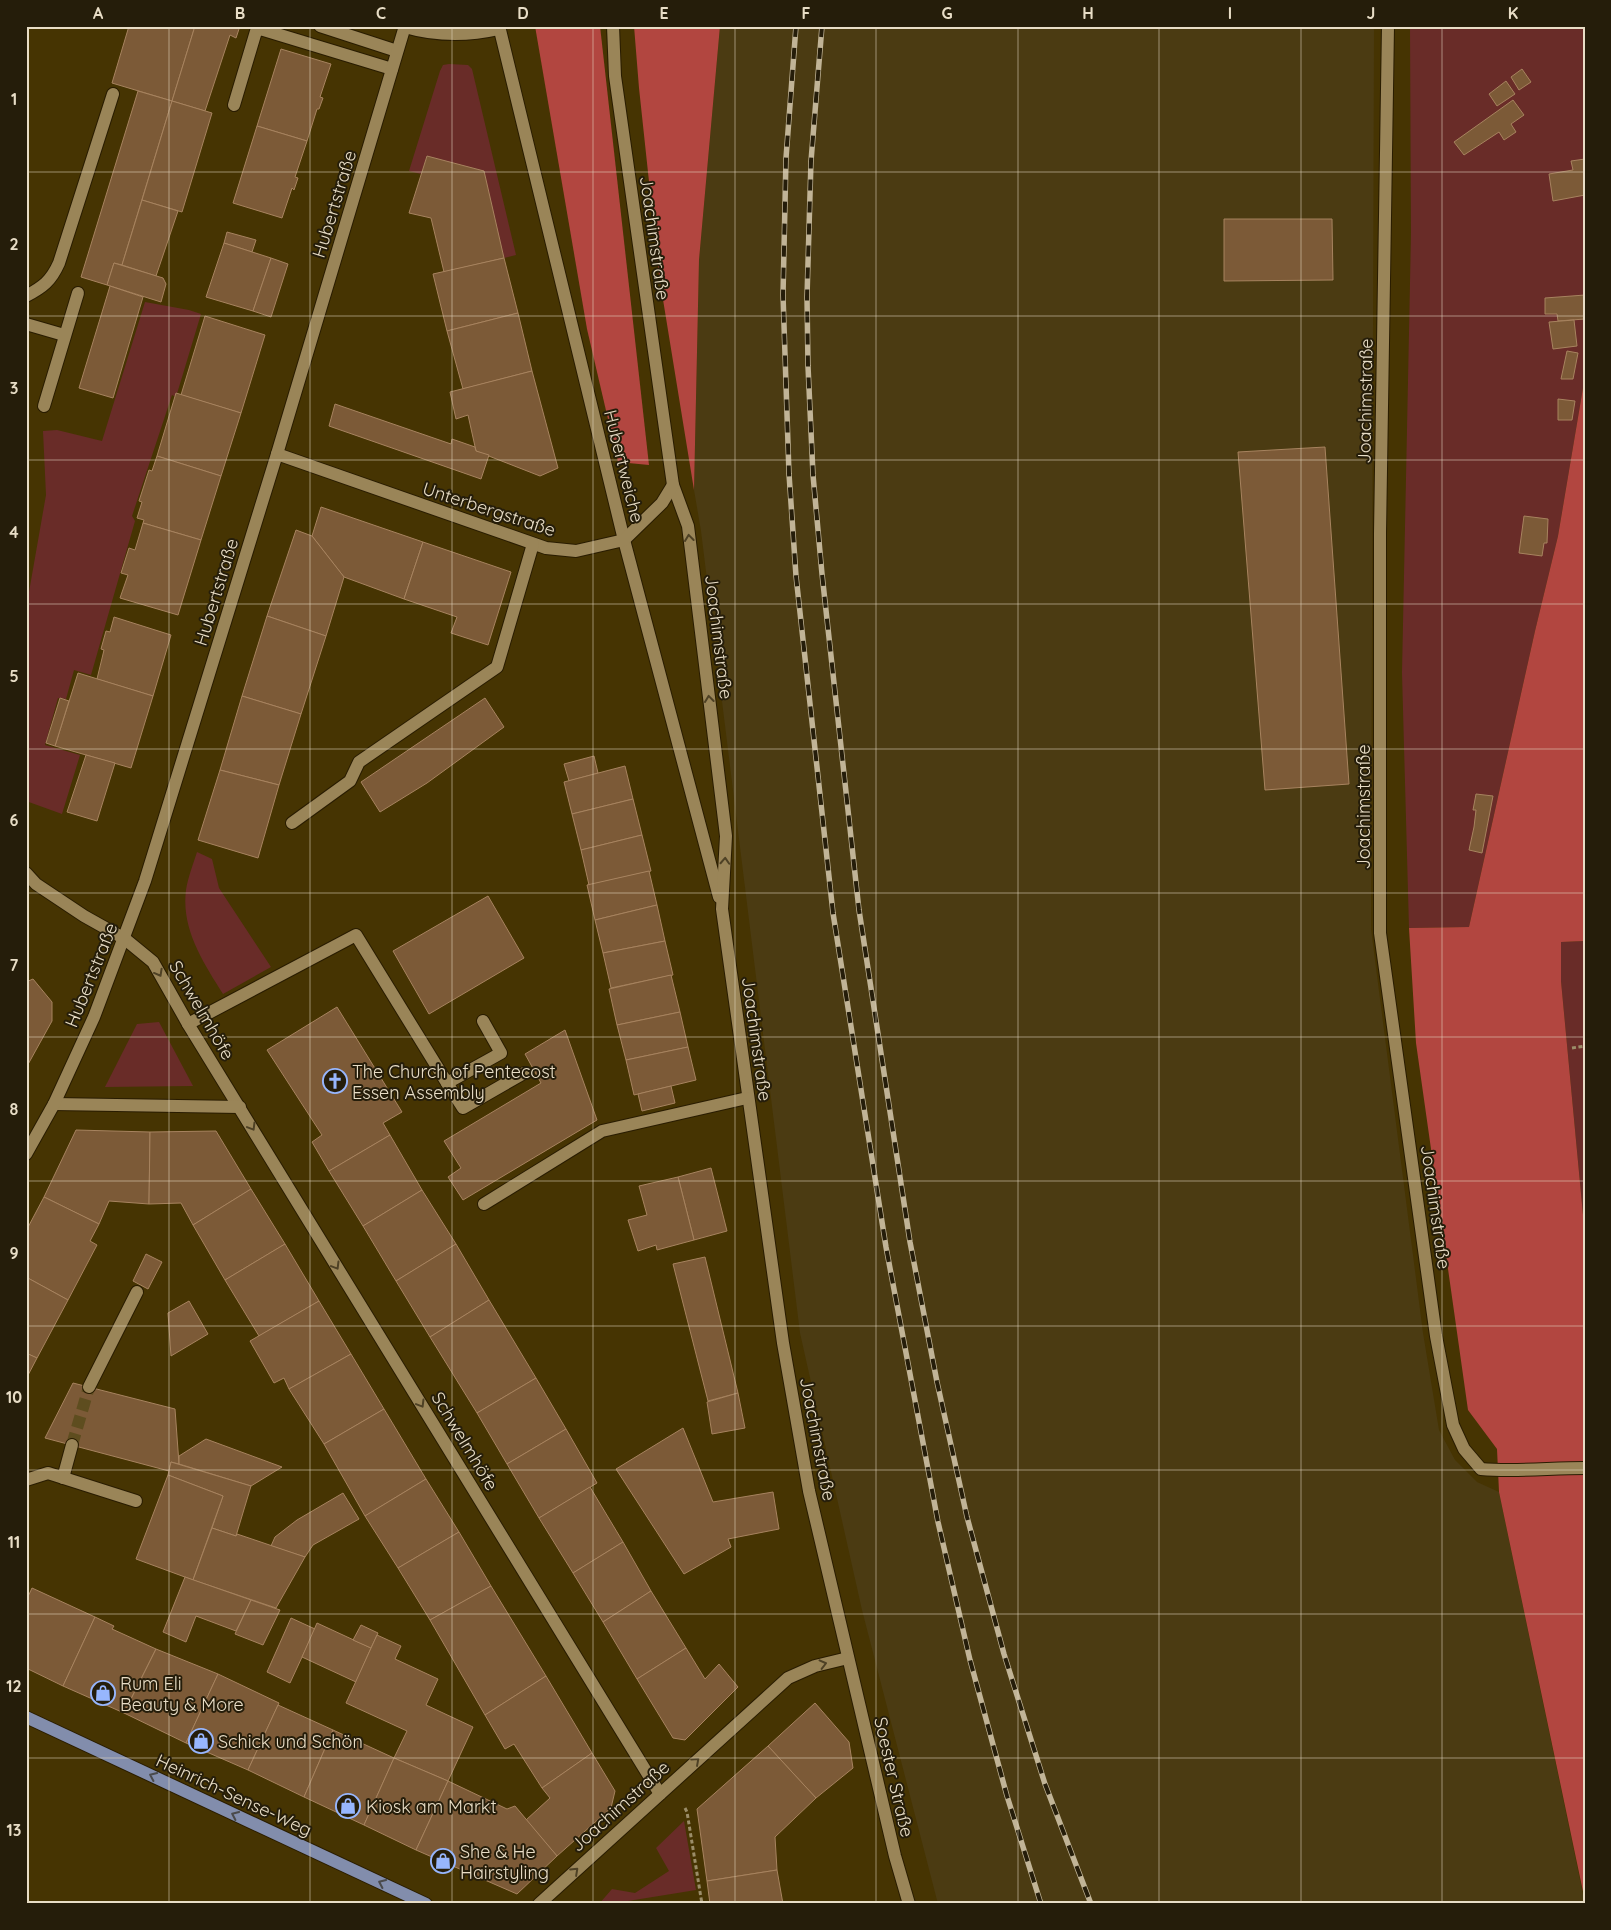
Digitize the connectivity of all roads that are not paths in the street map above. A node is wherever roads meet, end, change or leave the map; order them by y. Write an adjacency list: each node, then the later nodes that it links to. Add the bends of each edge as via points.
1 (320, 26): 6 (street)
2 (613, 26): 16 (street, Joachimstraße, via 615,76)
3 (1388, 26): 35 (street, Joachimstraße, via 1380,533 1380,933 1436,1336 1453,1425 1464,1449 1481,1469)
4 (405, 27): 5 (street, Hubertweiche, via 437,34 477,34); 6 (street, Hubertstraße)
5 (499, 27): 17 (street, Hubertweiche)
6 (398, 51): 7 (street, Hubertstraße)
7 (392, 69): 9 (street, via 257,28); 15 (street, Hubertstraße)
8 (113, 94): 11 (street, via 53,277)
9 (234, 105)
10 (78, 293): 13 (street)
11 (26, 296)
12 (26, 324): 13 (street)
13 (64, 335): 14 (street)
14 (44, 406)
15 (276, 454): 18 (street, Unterbergstraße); 22 (street, Hubertstraße)
16 (672, 484): 17 (street, via 662,503); 21 (street, Joachimstraße, one-way to 16, via 725,826 688,526)
17 (624, 540): 18 (street, Unterbergstraße, via 576,551); 21 (street, Hubertweiche)
18 (533, 544): 19 (street, via 497,667 359,762 350,781)
19 (292, 823)
20 (26, 874): 22 (street, Schwelmhöfe, via 84,916)
21 (722, 909): 27 (street, Joachimstraße)
22 (125, 939): 24 (street, Schwelmhöfe, one-way to 24, via 153,962); 28 (street, Hubertstraße)
23 (483, 1021): 26 (street, via 501,1053)
24 (188, 1024): 26 (street, via 356,935); 29 (street, Schwelmhöfe)
25 (524, 1073): 26 (street, via 463,1108)
26 (447, 1083)
27 (747, 1098): 31 (street, via 602,1131); 39 (street, Joachimstraße, via 804,1463)
28 (54, 1104): 29 (street); 30 (street, Hubertstraße)
29 (240, 1107): 41 (street, Schwelmhöfe, one-way to 41)
30 (26, 1154)
31 (484, 1204)
32 (137, 1292): 33 (street)
33 (90, 1387)
34 (72, 1445): 36 (street)
35 (1585, 1468)
36 (64, 1478): 37 (street, via 48,1473); 38 (street)
37 (26, 1480)
38 (136, 1501)
39 (848, 1658): 41 (street, Joachimstraße, one-way to 39, via 788,1678 816,1666); 44 (street, Soester Straße, via 895,1856)
40 (26, 1717): 42 (main road, Heinrich-Sense-Weg, one-way to 40)
41 (660, 1794): 43 (street, Joachimstraße, one-way to 41)
42 (426, 1904)
43 (539, 1904)
44 (910, 1904)

